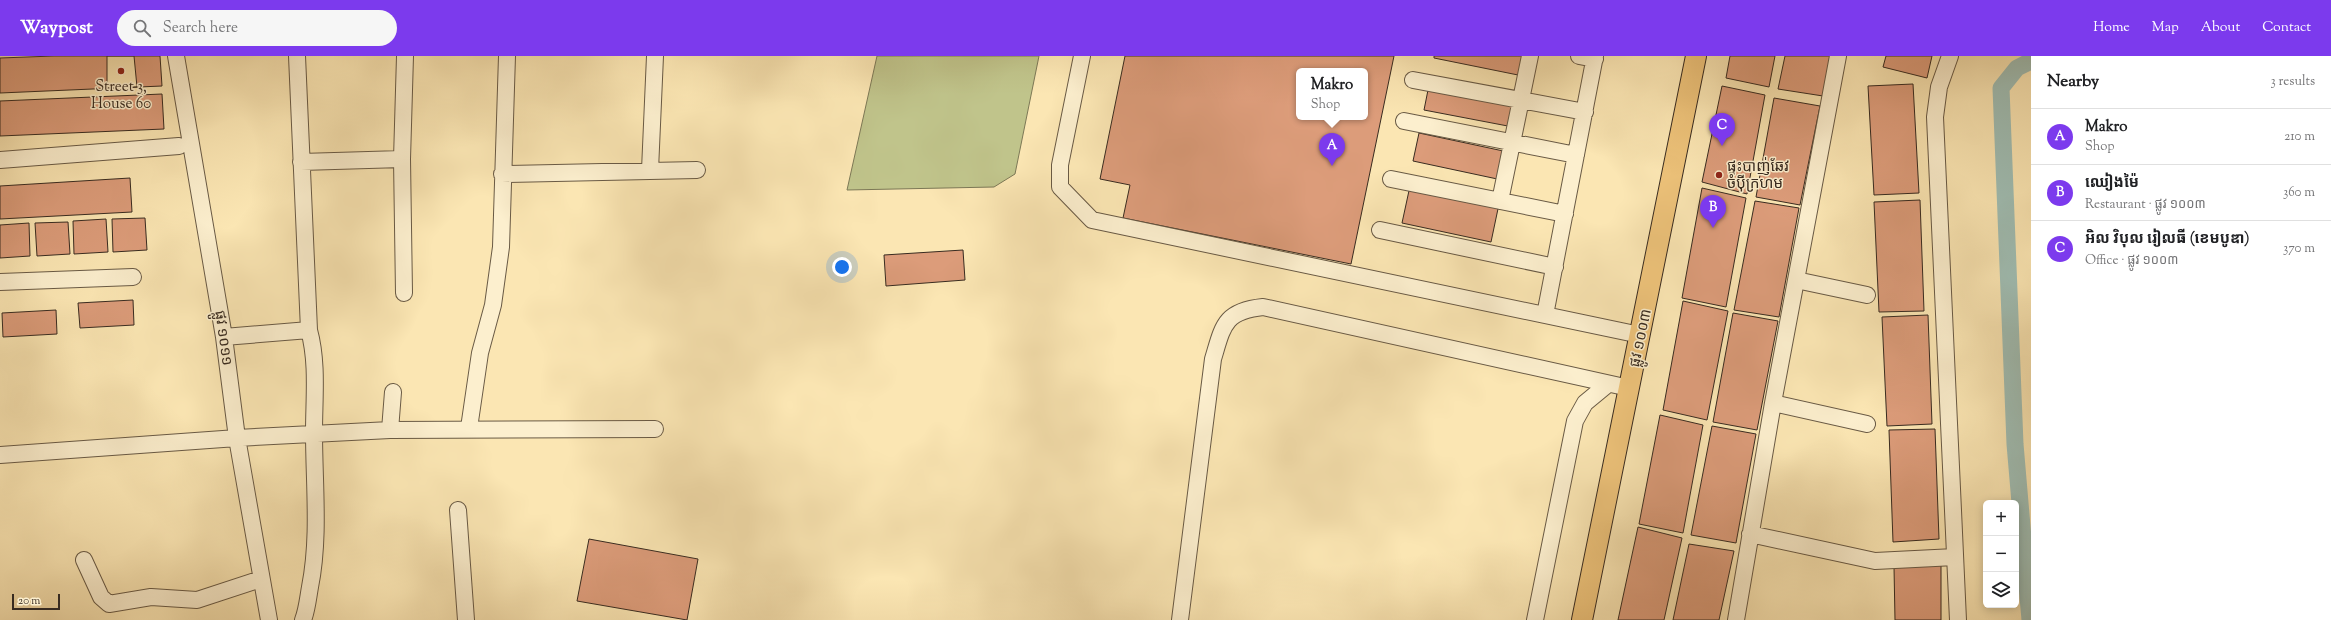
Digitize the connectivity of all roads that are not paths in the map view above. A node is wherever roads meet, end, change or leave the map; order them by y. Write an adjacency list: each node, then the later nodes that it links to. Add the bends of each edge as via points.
1 (176, 56): 39 (street, ផ្លូវ ១០១១)
2 (297, 56): 22 (street)
3 (405, 56): 21 (street)
4 (507, 56): 25 (street)
5 (655, 56): 23 (street)
6 (1082, 56): 36 (street, via 1060,165 1060,187 1092,220)
7 (1530, 56): 14 (street)
8 (1579, 56): 12 (street)
9 (1696, 56): 38 (main road, ផ្លូវ ១០០៣)
10 (1838, 56): 32 (street)
11 (1950, 56): 53 (street, via 1939,88 1935,117)
12 (1595, 58): 15 (street)
13 (1413, 80): 14 (street)
14 (1522, 100): 15 (street); 17 (street)
15 (1585, 112): 19 (street)
16 (1404, 121): 17 (street)
17 (1513, 143): 19 (street); 27 (street)
18 (178, 146): 20 (street)
19 (1576, 155): 28 (street)
20 (0, 160)
21 (402, 160): 22 (street); 34 (street)
22 (301, 162): 37 (street)
23 (650, 170): 24 (street); 25 (street)
24 (697, 170)
25 (502, 174): 45 (street, via 501,247 495,291 480,353)
26 (1391, 179): 27 (street)
27 (1500, 201): 28 (street)
28 (1565, 214): 30 (street)
29 (1380, 230): 30 (street)
30 (1555, 267): 36 (street)
31 (133, 277): 33 (street)
32 (1796, 280): 35 (street); 43 (street)
33 (0, 282)
34 (404, 293)
35 (1867, 295)
36 (1545, 315): 38 (street)
37 (309, 330): 39 (street); 48 (street, via 316,371)
38 (1640, 335): 41 (main road, ផ្លូវ ១០០៣)
39 (224, 337): 49 (street, ផ្លូវ ១០១១)
40 (1608, 384): 41 (street); 59 (street, via 1263,307 1243,309 1224,324 1213,359); 60 (street, via 1586,403 1575,421)
41 (1629, 388): 61 (main road, ផ្លូវ ១០០៣)
42 (392, 392): 47 (street)
43 (1773, 403): 44 (street); 52 (street)
44 (1867, 424)
45 (469, 428): 46 (street); 47 (street)
46 (655, 429)
47 (390, 430): 48 (street)
48 (314, 433): 49 (street); 57 (street, via 314,567)
49 (237, 438): 50 (street); 55 (street, ផ្លូវ ១០១១)
50 (0, 455)
51 (458, 510): 58 (street)
52 (1750, 534): 53 (street, via 1875,561); 62 (street)
53 (1955, 557): 63 (street)
54 (84, 560): 55 (street, via 101,597 109,604 151,596 197,600)
55 (261, 579): 56 (street, ផ្លូវ ១០១១)
56 (269, 620)
57 (302, 620)
58 (466, 620)
59 (1180, 620)
60 (1535, 620)
61 (1582, 620)
62 (1736, 620)
63 (1958, 620)

